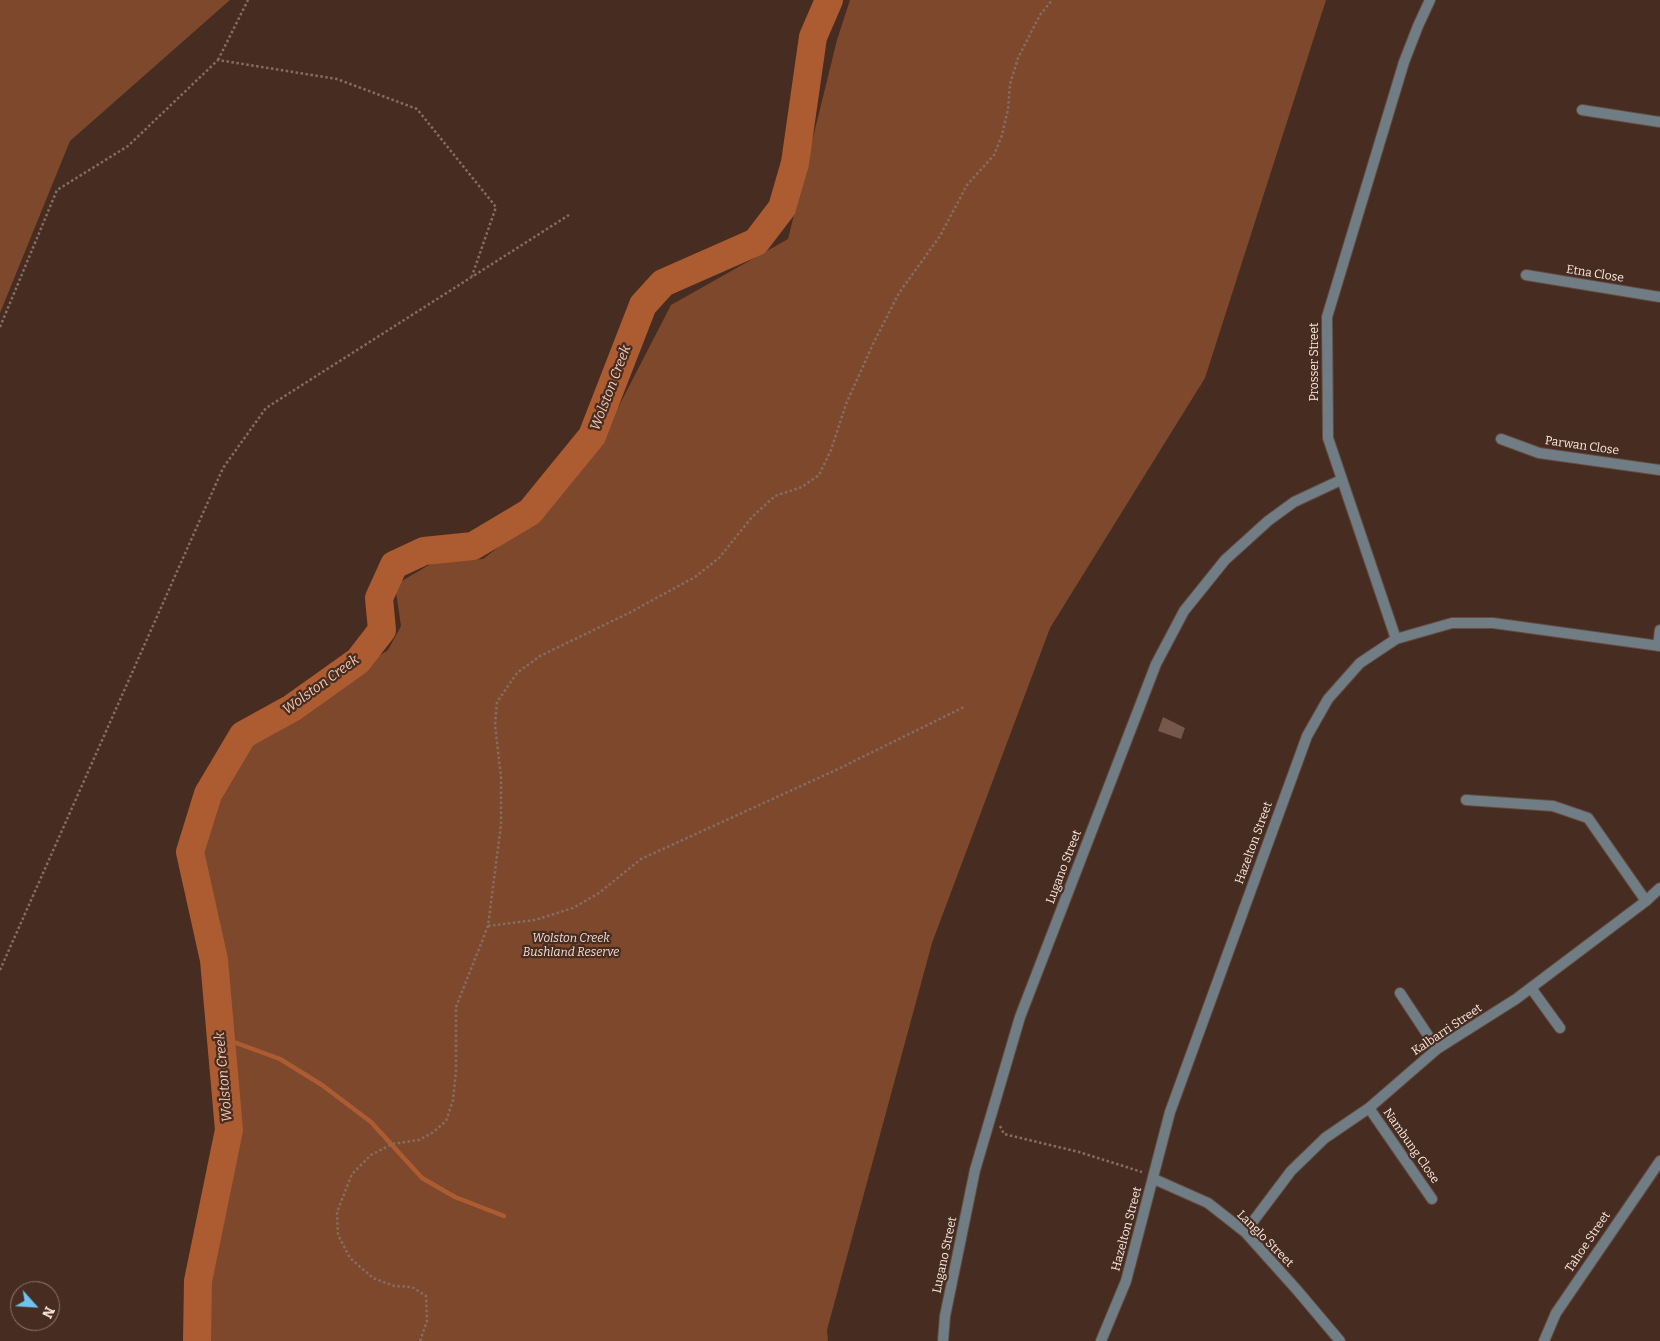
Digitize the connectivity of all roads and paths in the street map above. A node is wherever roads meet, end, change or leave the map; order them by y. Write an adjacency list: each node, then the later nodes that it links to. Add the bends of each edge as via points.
1 (248, 0): 4 (path)
2 (1052, 0): 22 (path, via 1040,15 1018,58 1010,84 1002,135 994,155 967,185 940,236 899,293 846,404 831,450 819,474 802,487 775,496 752,517 719,558 695,578 540,656 517,673 497,702 495,725 501,777 501,825)
3 (1430, 0): 14 (street, Prosser Street, via 1404,62 1327,317 1328,438)
4 (218, 60): 9 (path, via 337,79 417,109 496,207); 11 (path, via 128,146 57,190)
5 (1582, 110): 6 (street)
6 (1660, 122)
7 (568, 215): 9 (path)
8 (1526, 275): 10 (street, Etna Close)
9 (472, 278): 23 (path, via 266,408 223,468)
10 (1660, 297)
11 (0, 327)
12 (1501, 439): 13 (street, Parwan Close, via 1539,453)
13 (1660, 470)
14 (1341, 480): 16 (street, Prosser Street); 29 (street, Lugano Street, via 1294,502 1268,520 1226,560 1184,611 1156,664 1023,1008)
15 (1660, 630): 17 (street)
16 (1396, 639): 17 (street, Hazelton Street, via 1452,623 1493,623); 31 (street, Hazelton Street, via 1360,663 1328,699 1307,736 1170,1112)
17 (1659, 646)
18 (964, 707): 22 (path, via 836,770 641,859 599,893 572,908 535,920)
19 (1466, 800): 21 (street, via 1553,806 1588,818)
20 (1660, 888): 21 (street, Kalbarri Street)
21 (1646, 901): 24 (street, Kalbarri Street)
22 (488, 926): 35 (path, via 456,1006 456,1072 453,1100 446,1121 420,1140 392,1144 371,1155 352,1174 337,1212 338,1235 350,1258 373,1278 394,1286 412,1287 426,1296 427,1321)
23 (0, 970)
24 (1531, 988): 26 (street); 27 (street, Kalbarri Street)
25 (1400, 993): 27 (street)
26 (1560, 1028)
27 (1437, 1049): 28 (street, Kalbarri Street)
28 (1369, 1108): 32 (street, Nambung Close); 33 (street, Kalbarri Street, via 1325,1138 1291,1171)
29 (990, 1120): 31 (path, via 1002,1127 1004,1134 1079,1152 1143,1172); 36 (street, Lugano Street, via 975,1170 945,1316)
30 (1660, 1160): 38 (street, Tahoe Street, via 1556,1313)
31 (1154, 1179): 33 (street, Langlo Street, via 1208,1203); 34 (street, Hazelton Street, via 1126,1281)
32 (1432, 1199)
33 (1245, 1232): 37 (street, Langlo Street)
34 (1104, 1340)
35 (420, 1341)
36 (943, 1341)
37 (1340, 1341)
38 (1544, 1341)

